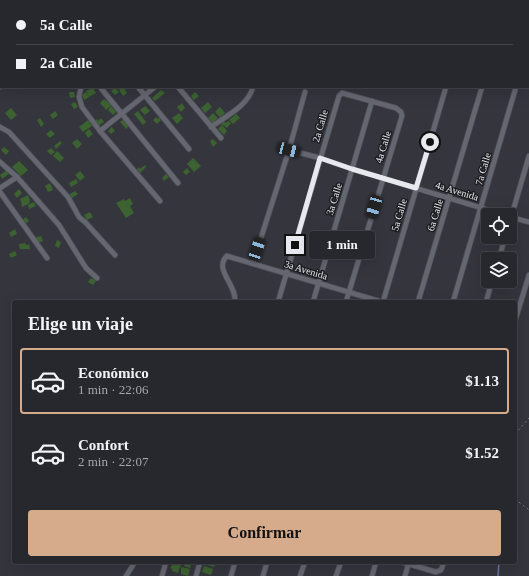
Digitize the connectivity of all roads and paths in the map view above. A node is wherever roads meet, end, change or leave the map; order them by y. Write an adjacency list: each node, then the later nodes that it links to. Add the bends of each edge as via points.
1 (81, 88): 16 (street, via 82,107)
2 (101, 88): 13 (street)
3 (139, 88): 11 (street)
4 (153, 88): 11 (street)
5 (179, 88): 15 (street)
6 (253, 88): 15 (street, via 242,105)
7 (446, 88): 28 (street, 5a Calle)
8 (482, 88): 30 (street, 6a Calle)
9 (516, 88): 32 (street, 7a Calle)
10 (305, 92): 19 (street)
11 (145, 96): 13 (street); 18 (street)
12 (372, 101): 21 (street, 2a Calle, via 345,93 340,94); 23 (street, 3a Calle); 25 (street, 4a Calle, via 396,108 402,116)
13 (123, 114): 16 (street); 26 (street)
14 (0, 126): 36 (street, via 9,132 68,197 79,217)
15 (211, 127): 17 (street)
16 (100, 131): 31 (street)
17 (221, 138)
18 (189, 149)
19 (289, 150): 21 (street, 4a Avenida); 38 (street)
20 (529, 156): 33 (street)
21 (320, 158): 23 (street, 4a Avenida); 39 (street, 2a Calle)
22 (0, 162): 24 (street)
23 (352, 169): 25 (street, 4a Avenida); 42 (street, 3a Calle)
24 (17, 177): 27 (street); 41 (street, via 58,225 86,268)
25 (383, 179): 28 (street, 4a Avenida); 44 (street, 4a Calle)
26 (178, 183)
27 (0, 188)
28 (416, 188): 30 (street, 4a Avenida); 50 (street, 5a Calle)
29 (0, 192): 37 (street)
30 (450, 198): 32 (street, 4a Avenida); 51 (street, 6a Calle)
31 (160, 201)
32 (481, 208): 52 (street, 7a Calle)
33 (513, 208)
34 (517, 219): 35 (street)
35 (529, 222)
36 (115, 255)
37 (47, 258)
38 (253, 263): 39 (street, 3a Avenida); 45 (street, 3a Avenida, via 225,257 223,271 233,288)
39 (286, 274): 42 (street, 3a Avenida); 46 (street, 2a Calle)
40 (529, 275): 54 (street)
41 (97, 278)
42 (318, 283): 44 (street, 3a Avenida); 47 (street, 3a Calle)
43 (490, 288): 53 (street)
44 (349, 292): 48 (street, 4a Calle); 49 (street, 3a Avenida)
45 (236, 300)
46 (279, 300)
47 (313, 300)
48 (347, 300)
49 (375, 300)
50 (383, 300)
51 (419, 300)
52 (454, 300)
53 (487, 300)
54 (517, 314)
55 (529, 418): 56 (path)
56 (517, 432)
57 (517, 501): 58 (path)
58 (529, 510)
59 (134, 564): 70 (street)
60 (165, 564): 71 (street)
61 (199, 564): 72 (street)
62 (234, 564): 73 (street)
63 (266, 564): 74 (street)
64 (304, 564): 75 (street)
65 (340, 564): 76 (street)
66 (375, 564): 77 (street)
67 (409, 564): 78 (street)
68 (412, 564): 69 (street, via 436,572)
69 (443, 564)
70 (126, 576)
71 (162, 576)
72 (196, 576)
73 (231, 576)
74 (263, 576)
75 (300, 576)
76 (336, 576)
77 (372, 576)
78 (405, 576)

